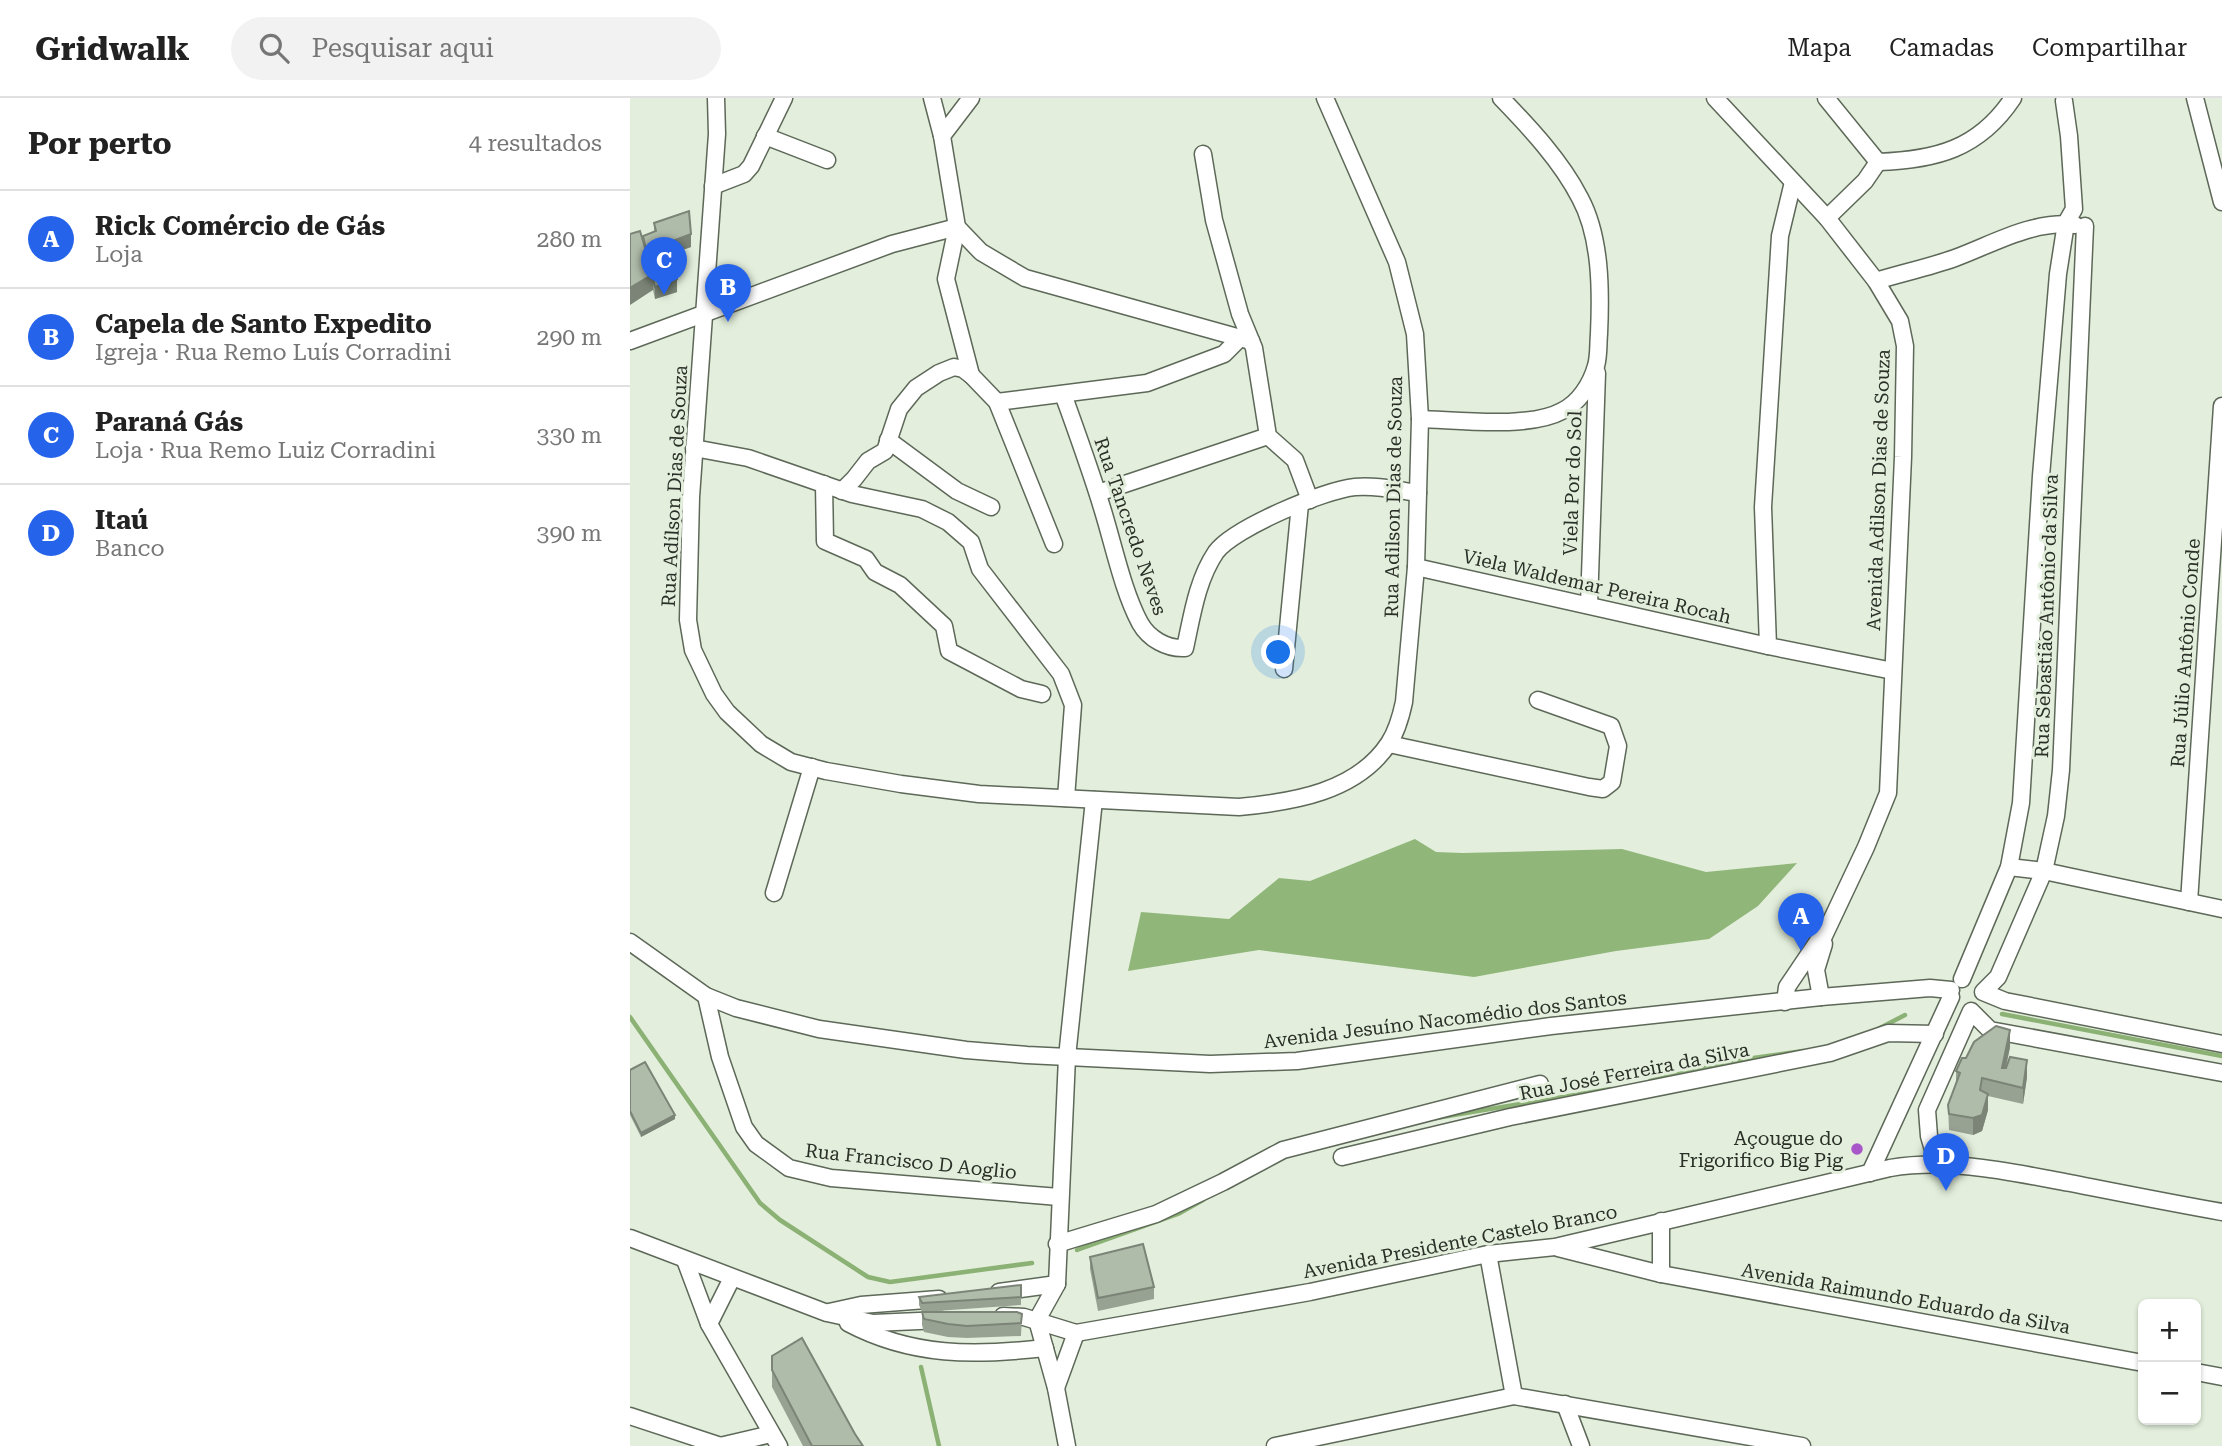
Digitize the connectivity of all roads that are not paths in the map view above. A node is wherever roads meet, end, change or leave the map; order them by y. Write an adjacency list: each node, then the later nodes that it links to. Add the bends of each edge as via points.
1 (716, 98): 18 (street, Rua Adílson Dias de Souza)
2 (783, 98): 12 (street)
3 (932, 98): 13 (street)
4 (971, 98): 13 (street)
5 (1325, 98): 32 (street, Rua Adilson Dias de Souza, via 1401,274 1415,334)
6 (1501, 98): 27 (street, Viela Por do Sol, via 1563,170 1581,199 1598,266)
7 (1715, 98): 17 (street, Avenida Adilson Dias de Souza)
8 (1826, 98): 16 (street)
9 (2012, 98): 16 (street, via 1990,127 1951,151 1915,161)
10 (2195, 98): 19 (street)
11 (2064, 101): 20 (street, Rua Sebastião Antônio da Silva)
12 (765, 136): 15 (street); 18 (street, via 744,174)
13 (942, 136): 22 (street)
14 (1203, 154): 25 (street, via 1214,220)
15 (827, 160)
16 (1878, 162): 21 (street)
17 (1793, 182): 21 (street, Avenida Adilson Dias de Souza); 45 (street, via 1780,236 1763,507)
18 (713, 186): 24 (street, Rua Adílson Dias de Souza)
19 (2222, 202)
20 (2070, 216): 23 (street); 54 (street, Rua Sebastião Antônio da Silva, via 2058,274 2021,803); 55 (street, Rua Sebastião Antônio da Silva, via 2085,226 2061,770)
21 (1827, 218): 23 (street, Avenida Adilson Dias de Souza)
22 (957, 227): 24 (street, via 892,244); 25 (street, via 981,252 1025,278); 28 (street, via 946,279)
23 (1876, 281): 47 (street, Avenida Adilson Dias de Souza, via 1900,321 1905,346)
24 (704, 315): 26 (street); 35 (street, Rua Adílson Dias de Souza)
25 (1246, 339): 29 (street, via 1224,354 1147,383); 33 (street, via 1254,348)
26 (630, 341)
27 (1597, 363): 32 (street, via 1574,404 1539,420); 44 (street, Viela Por do Sol)
28 (971, 376): 30 (street); 34 (street, via 954,367 916,388 899,409)
29 (1063, 394): 30 (street); 38 (street, Rua Tancredo Neves)
30 (997, 402): 42 (street)
31 (2222, 406): 57 (street, Rua Júlio Antônio Conde)
32 (1420, 419): 39 (street, Rua Adilson Dias de Souza)
33 (1268, 436): 38 (street); 40 (street, via 1295,460)
34 (888, 440): 37 (street, via 884,451 868,461); 41 (street, via 957,491)
35 (694, 448): 36 (street, via 748,458); 51 (street, Rua Adílson Dias de Souza, via 688,620 693,650 714,694 743,729 791,762)
36 (824, 484): 37 (street); 48 (street, via 825,541 866,559 875,572 900,585 944,626 949,650 1021,689)
37 (847, 492): 52 (street, via 922,509 948,522 971,542 980,569 1060,674 1073,705)
38 (1097, 493): 40 (street, Rua Tancredo Neves, via 1141,624 1162,644 1185,648 1201,583 1218,550 1254,525)
39 (1418, 493): 40 (street, via 1354,487); 43 (street, Rua Adilson Dias de Souza)
40 (1305, 502): 46 (street)
41 (991, 507)
42 (1054, 544)
43 (1416, 567): 44 (street, Viela Waldemar Pereira Rocah); 50 (street, Rua Adilson Dias de Souza, via 1404,702)
44 (1589, 605): 45 (street, Viela Waldemar Pereira Rocah)
45 (1768, 646): 47 (street, Viela Waldemar Pereira Rocah)
46 (1284, 669)
47 (1893, 671): 59 (street, Avenida Adilson Dias de Souza, via 1888,793)
48 (1042, 694)
49 (1538, 700): 50 (street, via 1611,726 1618,746 1612,782 1603,789 1589,787)
50 (1389, 744): 53 (street, Rua Adílson Dias de Souza, via 1359,774 1316,794 1280,803 1239,807)
51 (812, 767): 52 (street, Rua Adílson Dias de Souza, via 979,794); 56 (street)
52 (1066, 798): 53 (street, Rua Adílson Dias de Souza)
53 (1094, 800): 69 (street)
54 (2009, 867): 55 (street); 61 (street, Rua Sebastião Antônio da Silva)
55 (2044, 871): 57 (street); 62 (street, Rua Sebastião Antônio da Silva, via 1998,977)
56 (774, 893)
57 (2189, 902): 58 (street)
58 (2222, 909)
59 (1823, 938): 64 (street, Avenida Adilson Dias de Souza, via 1816,970); 65 (street, Avenida Adilson Dias de Souza, via 1787,987)
60 (630, 942): 63 (street, Avenida Jesuíno Nacomédio dos Santos)
61 (1955, 989): 62 (street, via 1976,980); 64 (street, Avenida Jesuíno Nacomédio dos Santos); 66 (street, via 1955,1006); 67 (street, Rua Sebastião Antônio da Silva)
62 (1983, 992): 66 (street, via 1980,1005); 68 (street, via 2005,1001)
63 (706, 996): 69 (street, Avenida Jesuíno Nacomédio dos Santos, via 819,1029 967,1050); 75 (street, Rua Francisco D Aoglio, via 720,1057 744,1126 756,1144 789,1168 831,1178)
64 (1821, 997): 65 (street, Avenida Jesuíno Nacomédio dos Santos)
65 (1786, 1002): 69 (street, Avenida Jesuíno Nacomédio dos Santos, via 1551,1026 1297,1061 1210,1064)
66 (1971, 1011): 70 (street, via 1990,1030); 73 (street, via 1927,1110)
67 (1935, 1034): 72 (street, Rua José Ferreira da Silva, via 1888,1033 1830,1053 1510,1117); 74 (street, Rua Sebastião Antônio da Silva)
68 (2222, 1044)
69 (1067, 1057): 75 (street)
70 (2222, 1073)
71 (1540, 1084): 79 (street, Rua José Ferreira da Silva, via 1283,1150 1156,1214)
72 (1342, 1157)
73 (1937, 1163): 74 (street, Avenida Presidente Castelo Branco); 76 (street, Avenida Presidente Castelo Branco)
74 (1870, 1173): 77 (street, Avenida Presidente Castelo Branco)
75 (1059, 1197): 79 (street)
76 (2222, 1212)
77 (1661, 1221): 80 (street, Avenida Presidente Castelo Branco); 83 (street)
78 (630, 1238): 82 (street)
79 (1058, 1244): 85 (street)
80 (1555, 1248): 81 (street, Avenida Presidente Castelo Branco); 83 (street, Avenida Raimundo Eduardo da Silva)
81 (1488, 1254): 93 (street, Avenida Presidente Castelo Branco, via 1310,1292); 99 (street)
82 (685, 1260): 84 (street); 92 (street)
83 (1661, 1274): 95 (street, Avenida Raimundo Eduardo da Silva)
84 (732, 1278): 88 (street); 92 (street)
85 (1057, 1284): 86 (street); 91 (street)
86 (976, 1295)
87 (949, 1298): 88 (street)
88 (827, 1312): 90 (street, via 873,1323); 94 (street, via 866,1333 939,1353)
89 (991, 1317): 91 (street, Avenida Presidente Castelo Branco)
90 (964, 1318)
91 (1037, 1320): 93 (street, Avenida Presidente Castelo Branco); 94 (street)
92 (709, 1324): 103 (street)
93 (1076, 1333): 98 (street)
94 (1045, 1348): 98 (street)
95 (2138, 1362)
96 (2201, 1373): 97 (street)
97 (2222, 1377)
98 (1056, 1388): 105 (street)
99 (1514, 1396): 100 (street); 102 (street)
100 (1565, 1404): 107 (street); 108 (street)
101 (630, 1416): 104 (street)
102 (1349, 1439): 106 (street)
103 (775, 1440): 104 (street)
104 (721, 1446)
105 (1067, 1446)
106 (1275, 1446)
107 (1581, 1446)
108 (1802, 1446)

